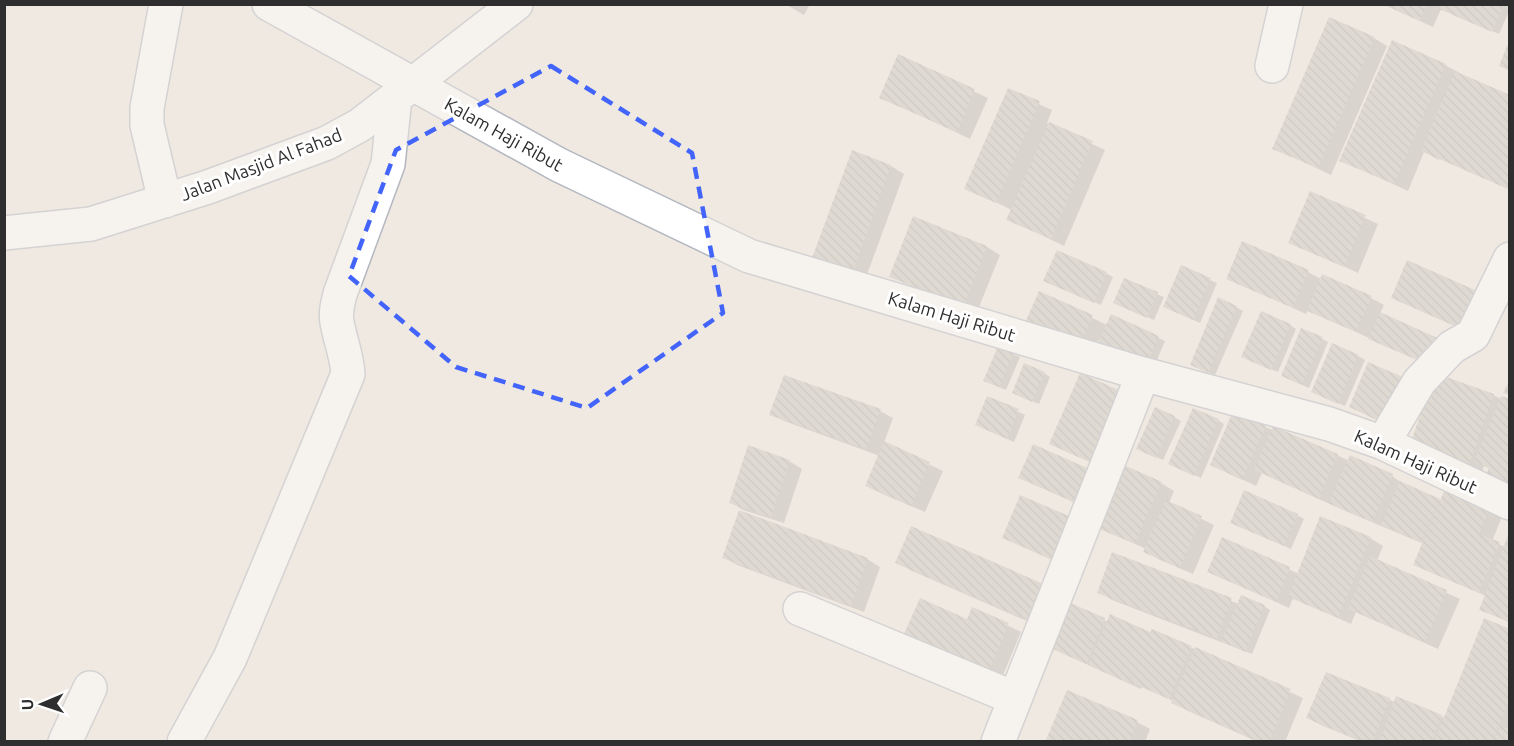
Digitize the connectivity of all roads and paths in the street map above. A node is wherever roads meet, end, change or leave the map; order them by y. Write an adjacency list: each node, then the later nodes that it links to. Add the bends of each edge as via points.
1 (166, 4): 7 (street, via 147,108 147,125)
2 (269, 4): 6 (street, Kalam Haji Ribut)
3 (516, 4): 6 (street, Jalan Masjid Al Fahad)
4 (1286, 4): 5 (street)
5 (1272, 66)
6 (404, 92): 7 (street, Jalan Masjid Al Fahad, via 327,143); 10 (street, Kalam Haji Ribut, via 749,256); 17 (street, via 388,164 337,308 336,321 348,374 230,658)
7 (165, 201): 8 (street, Jalan Masjid Al Fahad, via 90,224)
8 (7, 240)
9 (1509, 259): 11 (street, via 1473,335 1452,347 1419,382)
10 (1143, 374): 11 (street, Kalam Haji Ribut, via 1287,412); 15 (street)
11 (1383, 443): 12 (street, Kalam Haji Ribut)
12 (1509, 503)
13 (800, 609): 15 (street)
14 (90, 688): 16 (street)
15 (1014, 698): 18 (street)
16 (65, 741)
17 (184, 741)
18 (998, 741)

